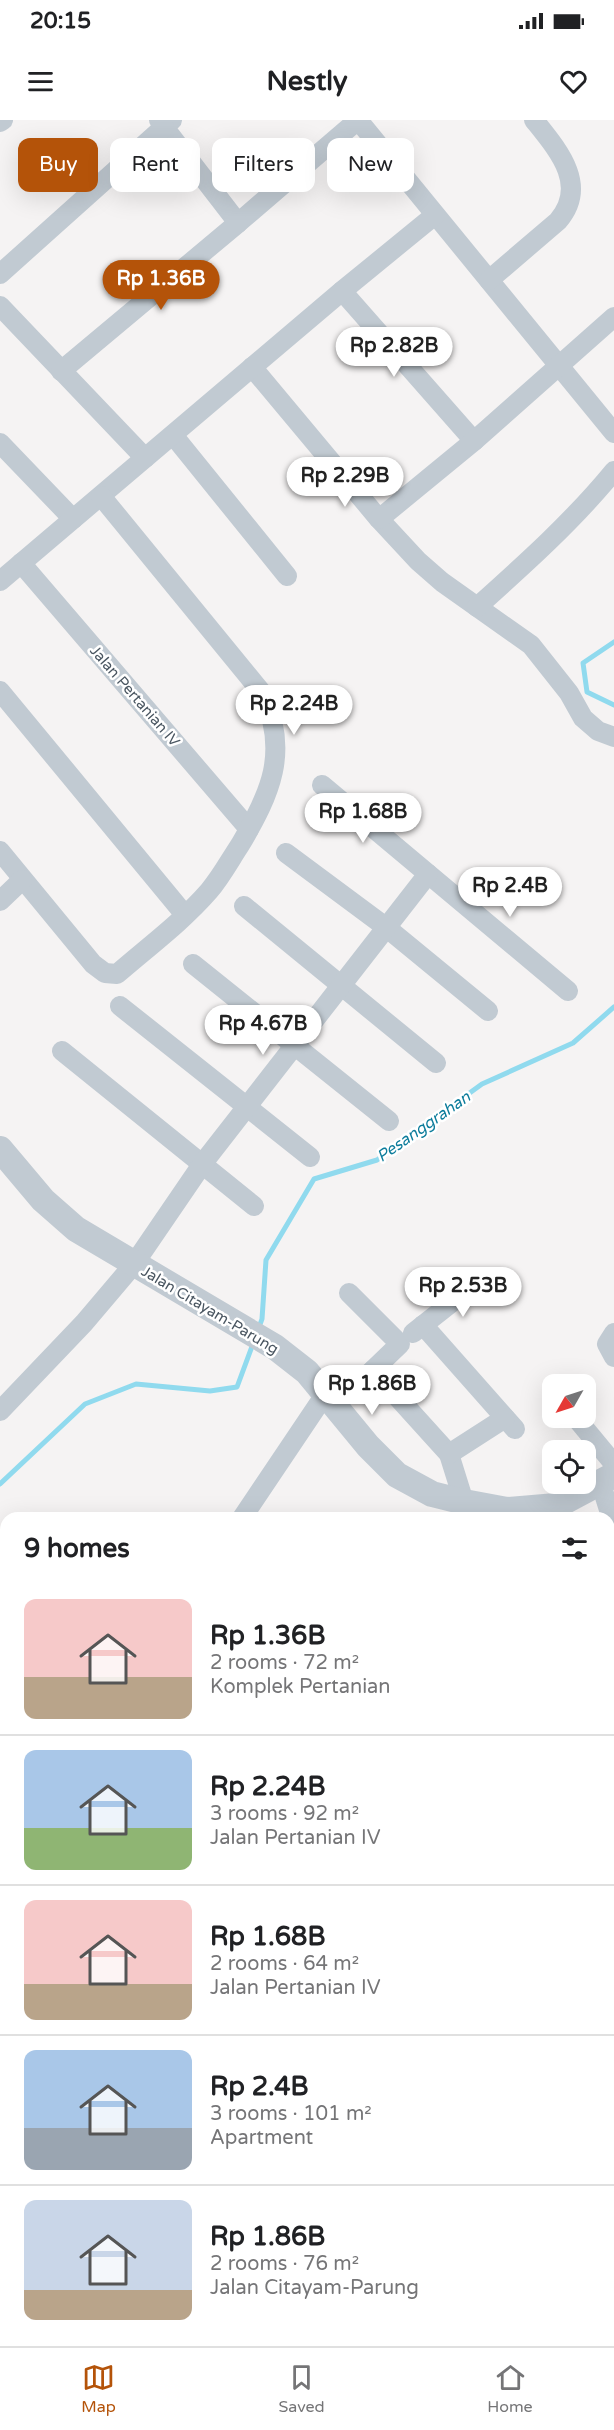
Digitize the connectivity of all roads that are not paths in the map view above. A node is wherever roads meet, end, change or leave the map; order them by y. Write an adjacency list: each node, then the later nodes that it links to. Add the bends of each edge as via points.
1 (358, 120): 4 (street); 5 (street)
2 (534, 120): 7 (street, via 566,166 572,197 558,221)
3 (165, 122): 5 (street); 6 (street)
4 (435, 215): 7 (street); 8 (street)
5 (238, 223): 13 (street)
6 (0, 274)
7 (489, 280): 11 (street)
8 (342, 291): 12 (street); 16 (street)
9 (0, 306): 13 (street)
10 (614, 317): 11 (street)
11 (559, 366): 14 (street); 16 (street)
12 (252, 367): 15 (street); 22 (street)
13 (61, 371): 18 (street)
14 (614, 433)
15 (173, 435): 18 (street); 24 (street)
16 (474, 441): 22 (street)
17 (0, 443): 21 (street)
18 (145, 458): 20 (street)
19 (614, 471): 26 (street, via 544,546)
20 (101, 496): 21 (street); 30 (street, via 263,693 273,715 273,774)
21 (73, 519): 23 (street)
22 (379, 519): 26 (street, via 418,561)
23 (21, 563): 25 (street); 30 (street, Jalan Pertanian IV)
24 (287, 576)
25 (0, 581)
26 (477, 607): 28 (street, via 531,645 569,693 583,718 598,731)
27 (0, 691): 37 (street)
28 (614, 737)
29 (322, 785): 33 (street)
30 (249, 829): 37 (street, via 220,877)
31 (0, 851): 34 (street)
32 (286, 853): 38 (street)
33 (428, 874): 38 (street); 41 (street)
34 (22, 880): 35 (street); 37 (street, via 105,973 117,974)
35 (0, 901)
36 (244, 906): 40 (street)
37 (185, 915)
38 (387, 928): 40 (street); 43 (street)
39 (193, 964): 44 (street)
40 (341, 986): 44 (street); 46 (street)
41 (568, 991)
42 (120, 1006): 47 (street)
43 (488, 1011)
44 (295, 1046): 47 (street); 48 (street)
45 (62, 1051): 51 (street)
46 (436, 1063)
47 (247, 1107): 50 (street); 51 (street)
48 (389, 1121)
49 (0, 1149): 53 (street, Jalan Citayam-Parung, via 58,1215)
50 (310, 1157)
51 (203, 1163): 52 (street); 53 (street)
52 (254, 1206)
53 (134, 1264): 61 (street, Jalan Citayam-Parung, via 275,1347); 62 (street)
54 (479, 1281): 56 (street)
55 (349, 1293): 58 (street)
56 (423, 1325): 58 (street); 64 (street, via 510,1423)
57 (614, 1333): 59 (street, via 607,1344)
58 (400, 1344): 60 (street)
59 (614, 1357)
60 (373, 1370): 61 (street); 64 (street)
61 (336, 1393): 66 (street, Jalan Citayam-Parung, via 368,1446 397,1475); 67 (street)
62 (0, 1412)
63 (582, 1428): 65 (street)
64 (450, 1454): 66 (street)
65 (610, 1474): 69 (street, Jalan Citayam-Parung, via 556,1506); 70 (street)
66 (463, 1510): 68 (street, Jalan Citayam-Parung)
67 (247, 1512)
68 (486, 1512)
69 (521, 1512)
70 (613, 1512)

